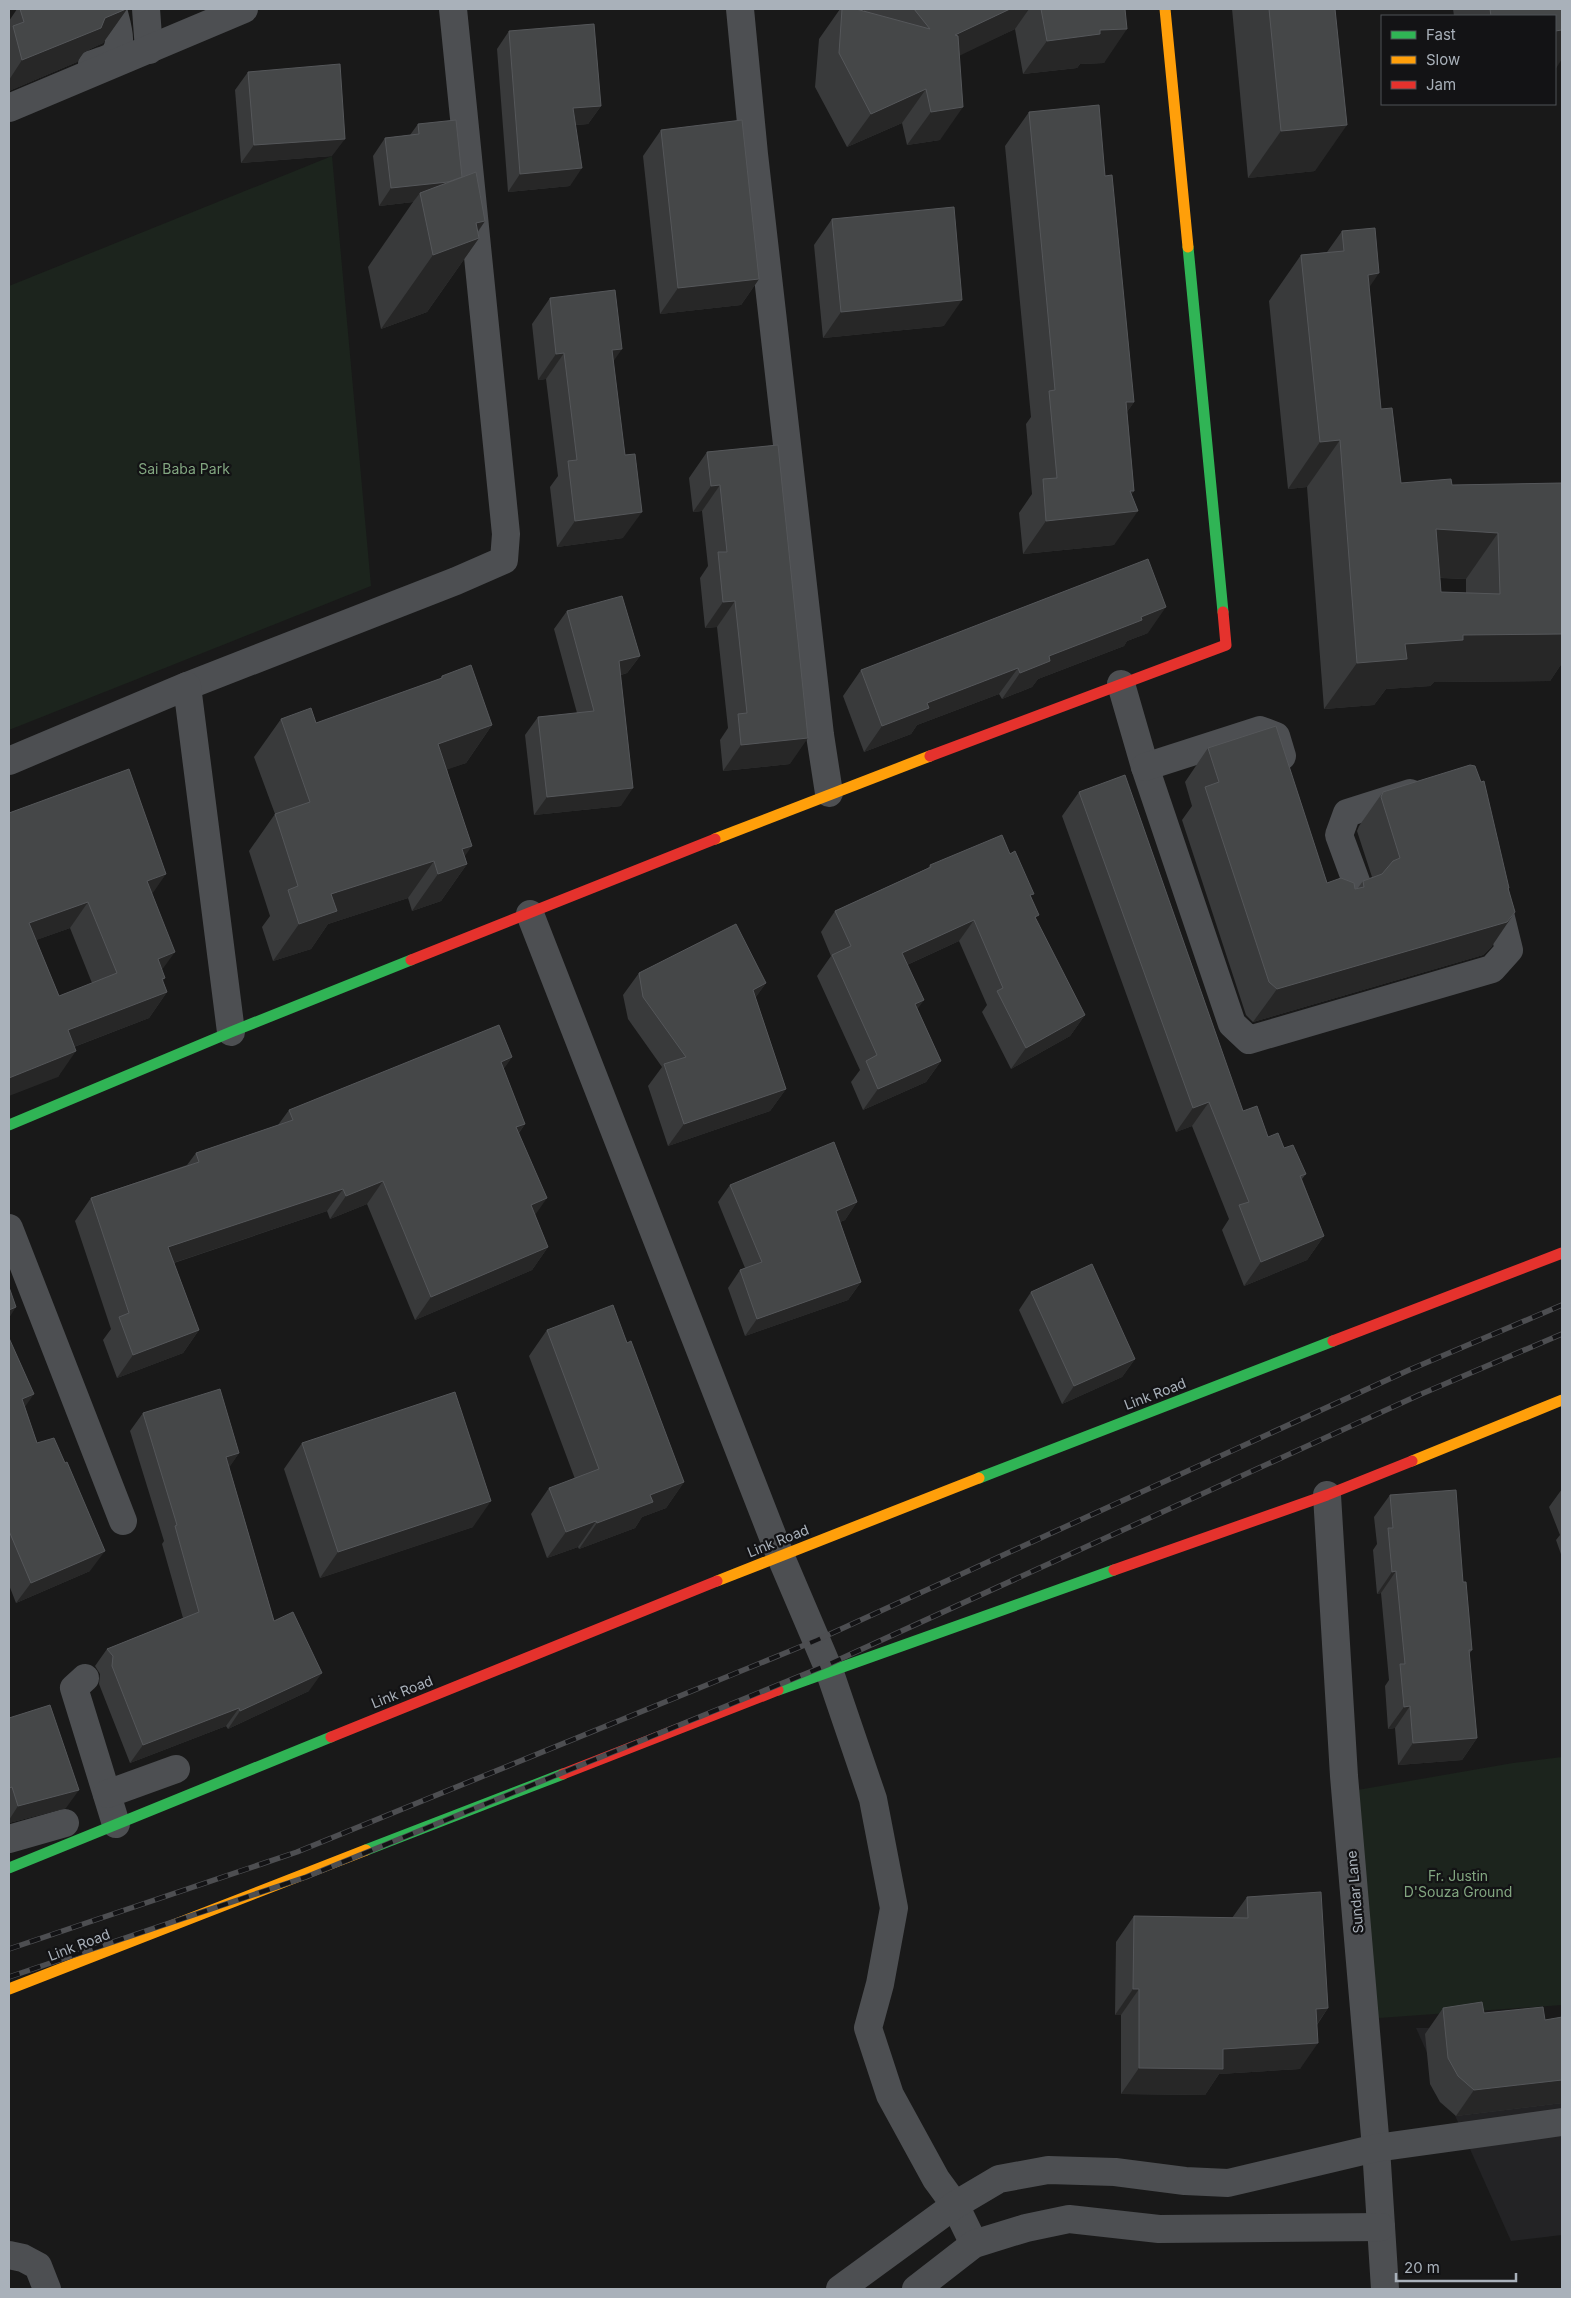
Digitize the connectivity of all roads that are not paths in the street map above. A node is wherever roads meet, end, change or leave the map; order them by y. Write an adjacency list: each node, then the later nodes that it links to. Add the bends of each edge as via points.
1 (113, 9): 8 (street, via 119,36 118,50 111,57)
2 (146, 9): 7 (street)
3 (453, 9): 12 (street, via 506,534 504,560)
4 (740, 9): 17 (street, via 755,164)
5 (1165, 9): 11 (main road, via 1226,644)
6 (235, 11): 7 (street)
7 (149, 50): 8 (street)
8 (58, 82): 9 (street); 10 (street)
9 (9, 94)
10 (9, 108)
11 (1121, 684): 14 (street); 17 (main road)
12 (187, 686): 13 (street); 21 (street)
13 (9, 761)
14 (1145, 767): 15 (street, via 1260,730 1276,736); 18 (street, via 1232,1024 1248,1040 1492,969 1509,950)
15 (1290, 783)
16 (1437, 785): 19 (street, via 1348,813 1339,835 1357,884 1352,893 1331,901 1323,898)
17 (829, 793): 20 (main road)
18 (1488, 864)
19 (1317, 878)
20 (530, 914): 21 (main road); 28 (street)
21 (231, 1032): 22 (main road)
22 (9, 1125)
23 (9, 1228): 27 (street)
24 (1562, 1253): 28 (main road, Link Road)
25 (1562, 1400): 26 (main road, Link Road)
26 (1327, 1495): 29 (main road, Link Road); 39 (street, Sundar Lane, via 1344,1776)
27 (123, 1521)
28 (780, 1556): 29 (street); 34 (main road, Link Road)
29 (829, 1670): 37 (main road, Link Road); 40 (street, via 873,1798 894,1908 868,2028 890,2095 936,2179)
30 (86, 1678): 32 (street, via 74,1688)
31 (176, 1769): 32 (street)
32 (107, 1794): 34 (street)
33 (65, 1823): 35 (street)
34 (116, 1824): 36 (main road, Link Road)
35 (9, 1840)
36 (9, 1868)
37 (9, 1988)
38 (1562, 2122): 39 (street)
39 (1376, 2148): 40 (street, via 1228,2183 1185,2182 1115,2172 1048,2170 999,2179); 41 (street, Sundar Lane)
40 (955, 2206): 42 (street); 45 (street)
41 (1381, 2227): 42 (street, via 1160,2230 1069,2219); 47 (street, Sundar Lane)
42 (974, 2244): 46 (street)
43 (9, 2255): 44 (street, via 38,2266)
44 (47, 2289)
45 (840, 2289)
46 (916, 2289)
47 (1385, 2289)

